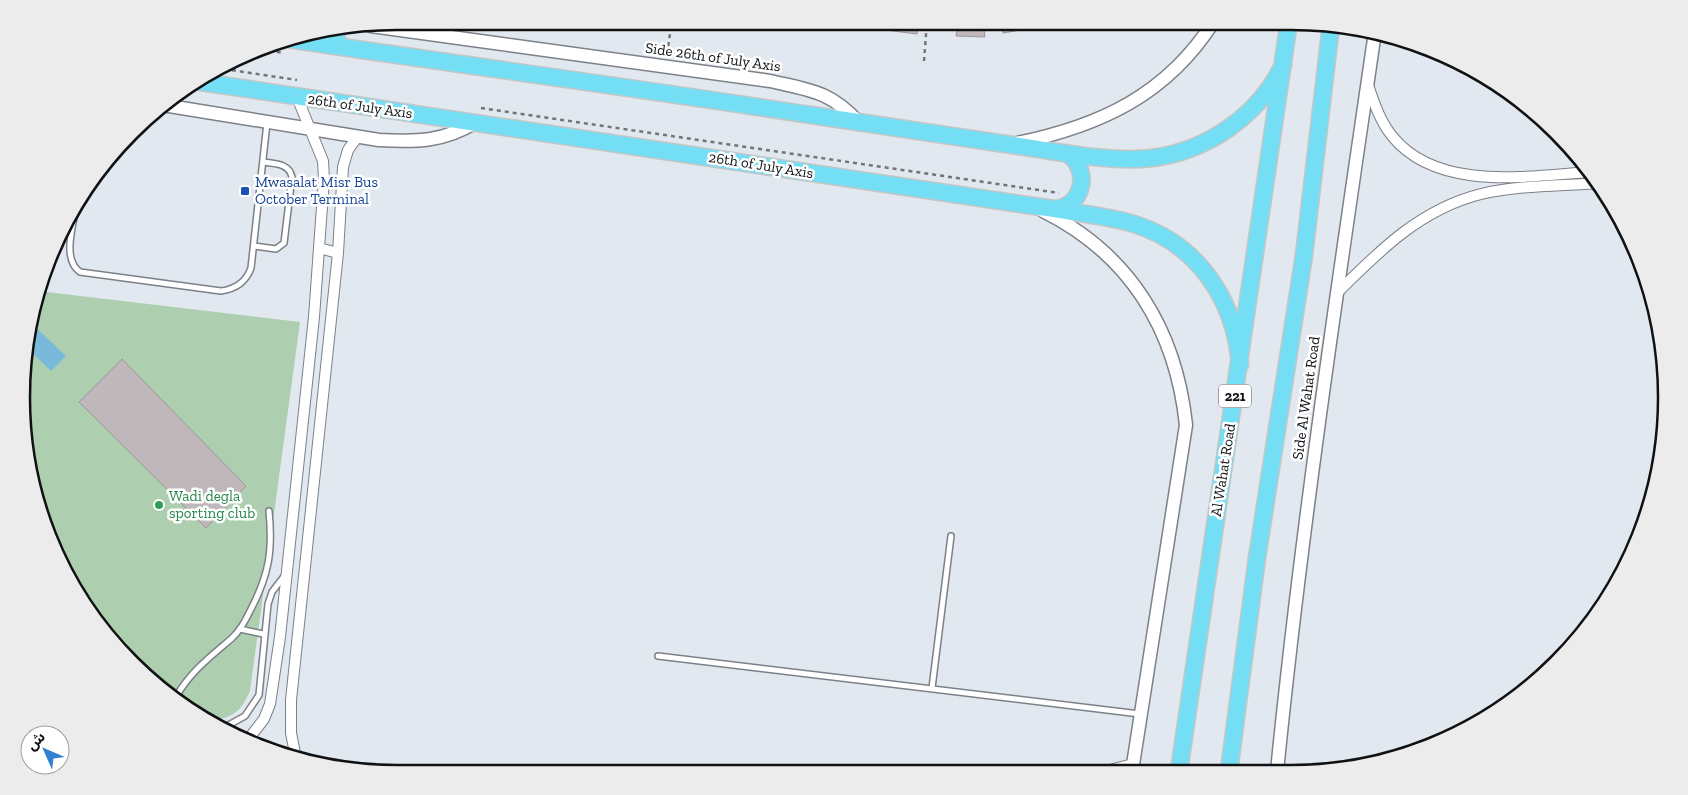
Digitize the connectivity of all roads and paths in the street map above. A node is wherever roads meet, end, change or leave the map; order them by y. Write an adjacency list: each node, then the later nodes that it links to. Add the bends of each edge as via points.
1 (400, 30): 12 (street, Side 26th of July Axis)
2 (671, 30): 12 (path)
3 (926, 30): 10 (path)
4 (1209, 30): 23 (street, via 1176,70 1138,99 1078,127)
5 (1288, 30): 11 (highway, Al Wahat Road / 221)
6 (1330, 32): 55 (highway, via 1304,254 1257,558)
7 (336, 39): 9 (highway); 20 (highway)
8 (1374, 40): 15 (street, Side Al Wahat Road)
9 (289, 47)
10 (924, 61)
11 (1283, 64): 24 (highway, via 1275,81 1248,113 1226,130 1195,146 1154,158); 38 (highway, Al Wahat Road / 221)
12 (666, 66): 20 (street, Side 26th of July Axis, via 770,81 825,94)
13 (230, 71): 16 (path)
14 (208, 83): 16 (highway, 26th of July Axis)
15 (1367, 84): 27 (street, via 1382,122 1406,150 1421,160 1451,171); 37 (street, Side Al Wahat Road)
16 (300, 89): 18 (highway, 26th of July Axis); 21 (street)
17 (173, 107): 19 (street)
18 (477, 115): 22 (street, via 460,132 441,138 379,140); 29 (path); 31 (highway, 26th of July Axis)
19 (268, 121): 21 (street); 25 (lane)
20 (860, 124): 23 (highway)
21 (310, 127): 22 (street); 35 (street, via 323,161)
22 (358, 136): 36 (street, via 348,150 343,167)
23 (1010, 144): 24 (highway)
24 (1067, 153): 32 (highway, via 1080,168 1081,189 1068,206)
25 (263, 162): 34 (lane); 34 (lane, via 284,165 292,177 284,243 276,249)
26 (1581, 172): 27 (street)
27 (1480, 176): 30 (street)
28 (1589, 184): 30 (street)
29 (1066, 194)
30 (1480, 195): 37 (street, via 1441,209 1406,228)
31 (1034, 206): 32 (highway, 26th of July Axis); 49 (street, via 1092,242 1117,264 1134,284 1160,327 1178,375 1186,425)
32 (1054, 209): 38 (highway, 26th of July Axis, via 1133,224 1168,239 1183,250 1210,276 1228,309 1235,327)
33 (74, 223): 34 (lane, via 70,256 73,265 85,273 228,290 240,285 249,274)
34 (254, 246)
35 (319, 248): 36 (street); 41 (street)
36 (338, 252): 45 (street)
37 (1338, 292): 56 (street, Side Al Wahat Road, via 1291,633)
38 (1240, 365): 54 (highway, Al Wahat Road / 221)
39 (269, 511): 42 (lane, via 271,547 266,576)
40 (951, 536): 47 (lane)
41 (285, 575): 43 (lane, via 272,592); 44 (street)
42 (240, 629): 43 (lane); 48 (lane, via 193,672)
43 (264, 634): 50 (lane, via 259,695 245,716)
44 (280, 638): 45 (street); 51 (street, via 270,704)
45 (296, 640): 52 (street, via 290,716)
46 (658, 656): 47 (lane)
47 (932, 688): 49 (lane)
48 (179, 693)
49 (1142, 714): 53 (street)
50 (230, 724)
51 (252, 735)
52 (295, 750)
53 (1134, 765)
54 (1180, 765)
55 (1230, 765)
56 (1279, 765)

